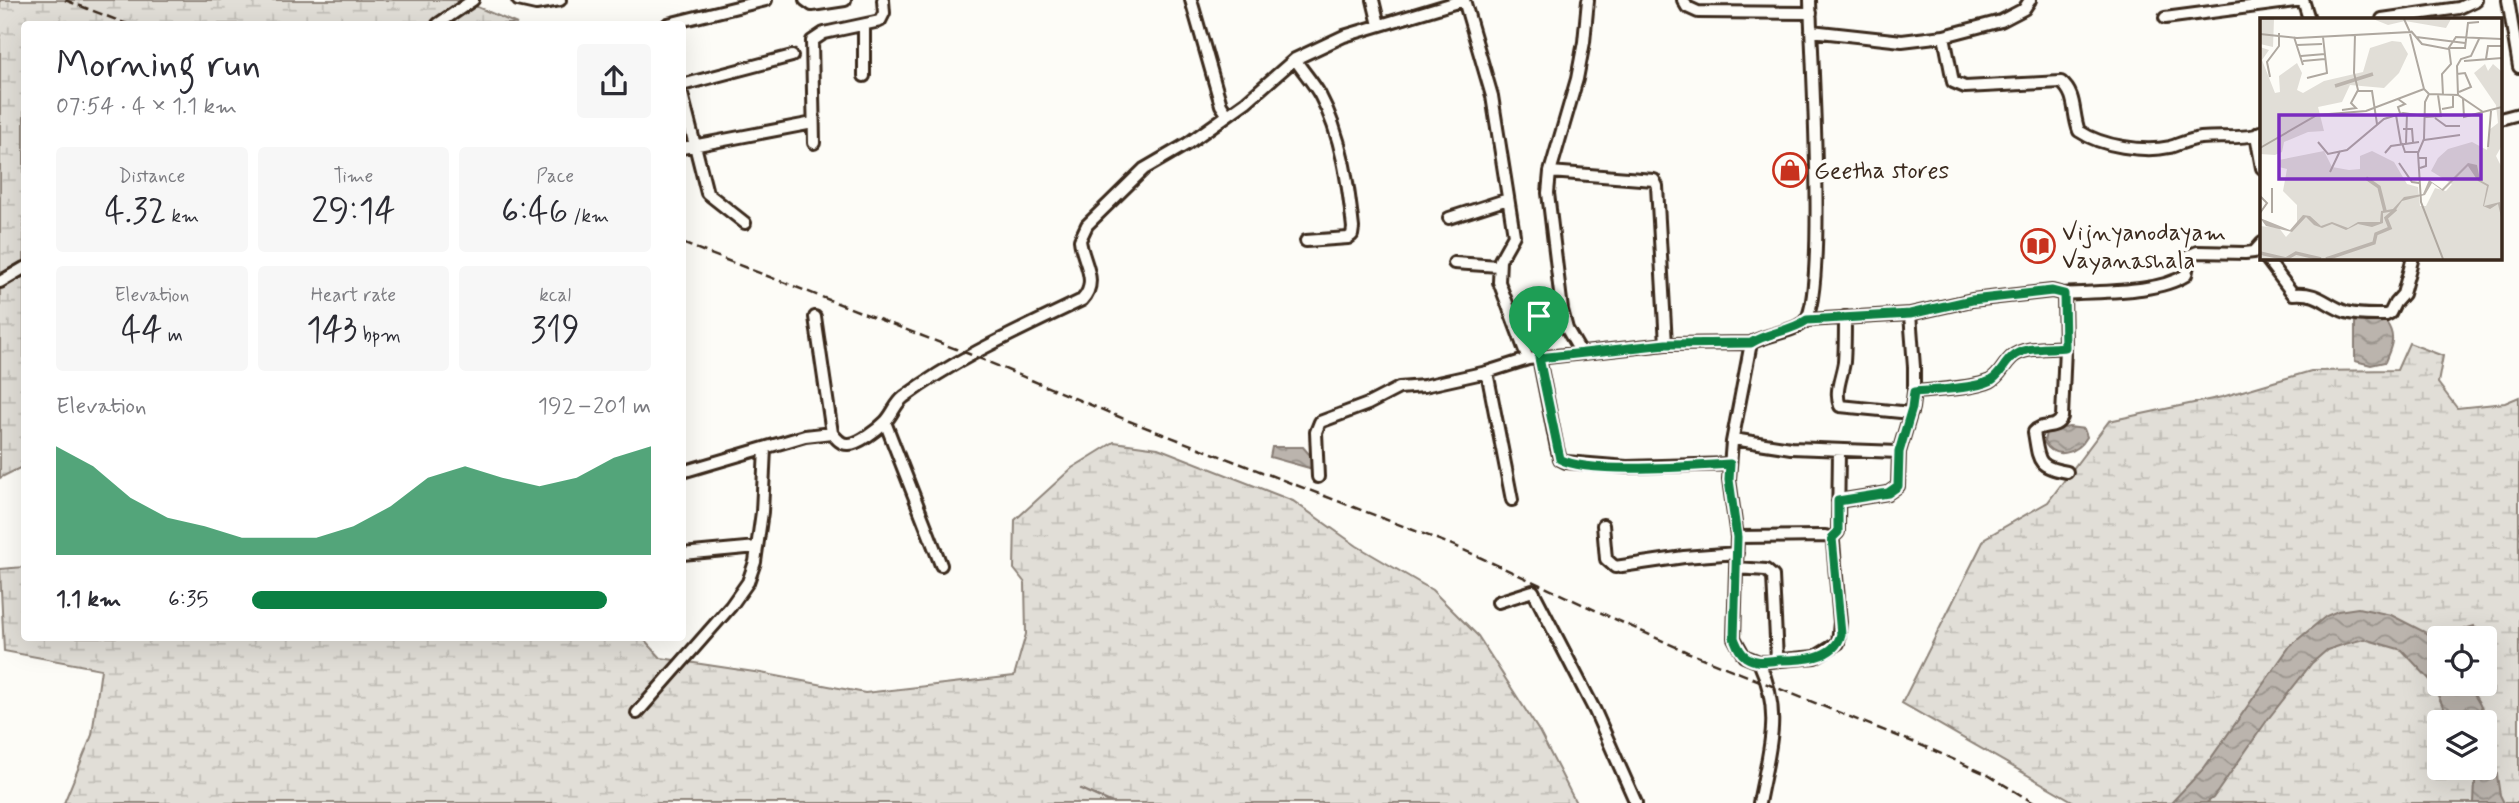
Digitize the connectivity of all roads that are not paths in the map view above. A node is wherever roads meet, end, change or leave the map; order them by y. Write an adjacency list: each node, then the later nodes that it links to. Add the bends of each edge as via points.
1 (473, 0): 22 (street)
2 (518, 0): 3 (street, via 536,4)
3 (560, 0)
4 (766, 0): 23 (street)
5 (805, 0): 6 (street, via 812,5)
6 (845, 0)
7 (883, 0): 24 (street, via 882,19)
8 (1191, 0): 34 (street)
9 (1373, 0): 25 (street)
10 (1464, 0): 25 (street); 43 (street, via 1492,96)
11 (1588, 0): 42 (street, via 1577,79)
12 (1683, 0): 18 (street, via 1698,12)
13 (1810, 0): 18 (street)
14 (2030, 0): 27 (street, via 2024,9 2001,21)
15 (2303, 0): 19 (street); 20 (street)
16 (2476, 0): 21 (street, via 2459,8)
17 (2508, 0): 30 (street)
18 (1811, 13): 26 (street)
19 (2165, 18)
20 (2309, 18)
21 (2389, 18)
22 (442, 21)
23 (680, 21)
24 (864, 25): 31 (street); 37 (street, via 824,33 812,41)
25 (1379, 25): 29 (street)
26 (1811, 31): 27 (street, via 1902,41); 58 (street, via 1817,228)
27 (1944, 36): 38 (street, via 1953,82 1965,87 2061,82 2073,98 2079,131 2088,137 2144,150 2196,138 2243,138)
28 (792, 56): 32 (street)
29 (1295, 59): 34 (street); 46 (street, via 1318,92 1335,130 1348,181 1353,228 1348,238)
30 (2519, 67)
31 (864, 76)
32 (686, 84)
33 (686, 110): 40 (street)
34 (1227, 114): 67 (street, via 1144,169 1087,225 1080,240 1091,280 1082,300 935,374 897,402)
35 (2519, 114): 36 (street)
36 (2502, 118)
37 (813, 124): 39 (street); 40 (street)
38 (2259, 133)
39 (814, 144)
40 (695, 145): 41 (street); 45 (street, via 707,192)
41 (686, 147)
42 (1550, 172): 60 (street, via 1654,180); 62 (street, via 1558,288 1567,329)
43 (1508, 199): 44 (street); 51 (street, via 1514,235)
44 (1449, 218)
45 (745, 223)
46 (1306, 241)
47 (2260, 251): 54 (street, via 2197,252 2190,255 2186,275 2166,284)
48 (2268, 259): 49 (street, via 2293,294 2316,295 2353,314 2386,315 2403,294)
49 (2412, 259)
50 (1454, 263): 51 (street)
51 (1499, 266): 63 (street, via 1499,282)
52 (21, 270): 53 (street)
53 (0, 282)
54 (2064, 294): 55 (street, via 2052,291 1972,300); 61 (street)
55 (1910, 314): 57 (street); 65 (street)
56 (815, 317): 68 (street)
57 (1845, 317): 58 (street); 66 (street, via 1840,406)
58 (1807, 320): 59 (street)
59 (1751, 343): 60 (street); 69 (street)
60 (1666, 344): 62 (street)
61 (2065, 347): 65 (street, via 2018,354 1995,378 1981,384); 75 (street, via 2062,417 2059,423 2034,432 2040,462 2048,469)
62 (1581, 353): 63 (street)
63 (1534, 358): 64 (street); 73 (street, via 1560,459 1575,465 1627,467)
64 (1487, 372): 76 (street, via 1399,387 1320,422 1316,432); 77 (street)
65 (1914, 392): 66 (street)
66 (1911, 413): 72 (street)
67 (885, 422): 68 (street, via 848,444 840,443); 85 (street)
68 (832, 433): 70 (street)
69 (1733, 439): 71 (street); 73 (street)
70 (765, 448): 74 (street); 82 (street)
71 (1839, 450): 72 (street); 78 (street)
72 (1899, 452): 78 (street, via 1900,478 1894,490)
73 (1730, 464): 80 (street)
74 (686, 471)
75 (2067, 472)
76 (1318, 477)
77 (1512, 500)
78 (1838, 501): 81 (street, via 1838,532)
79 (1604, 525): 83 (street, via 1606,559 1615,567)
80 (1737, 537): 81 (street); 83 (street)
81 (1832, 538): 88 (street, via 1840,613 1838,643 1815,657)
82 (757, 547): 84 (street); 90 (street, via 748,582)
83 (1737, 553): 86 (street)
84 (686, 554)
85 (941, 565)
86 (1736, 569): 88 (street, via 1766,570 1773,576); 89 (street, via 1734,638 1744,656)
87 (1498, 602): 91 (street, via 1533,591)
88 (1777, 660): 89 (street)
89 (1759, 662): 92 (street, via 1774,711)
90 (637, 713)
91 (1636, 803)
92 (1759, 803)

